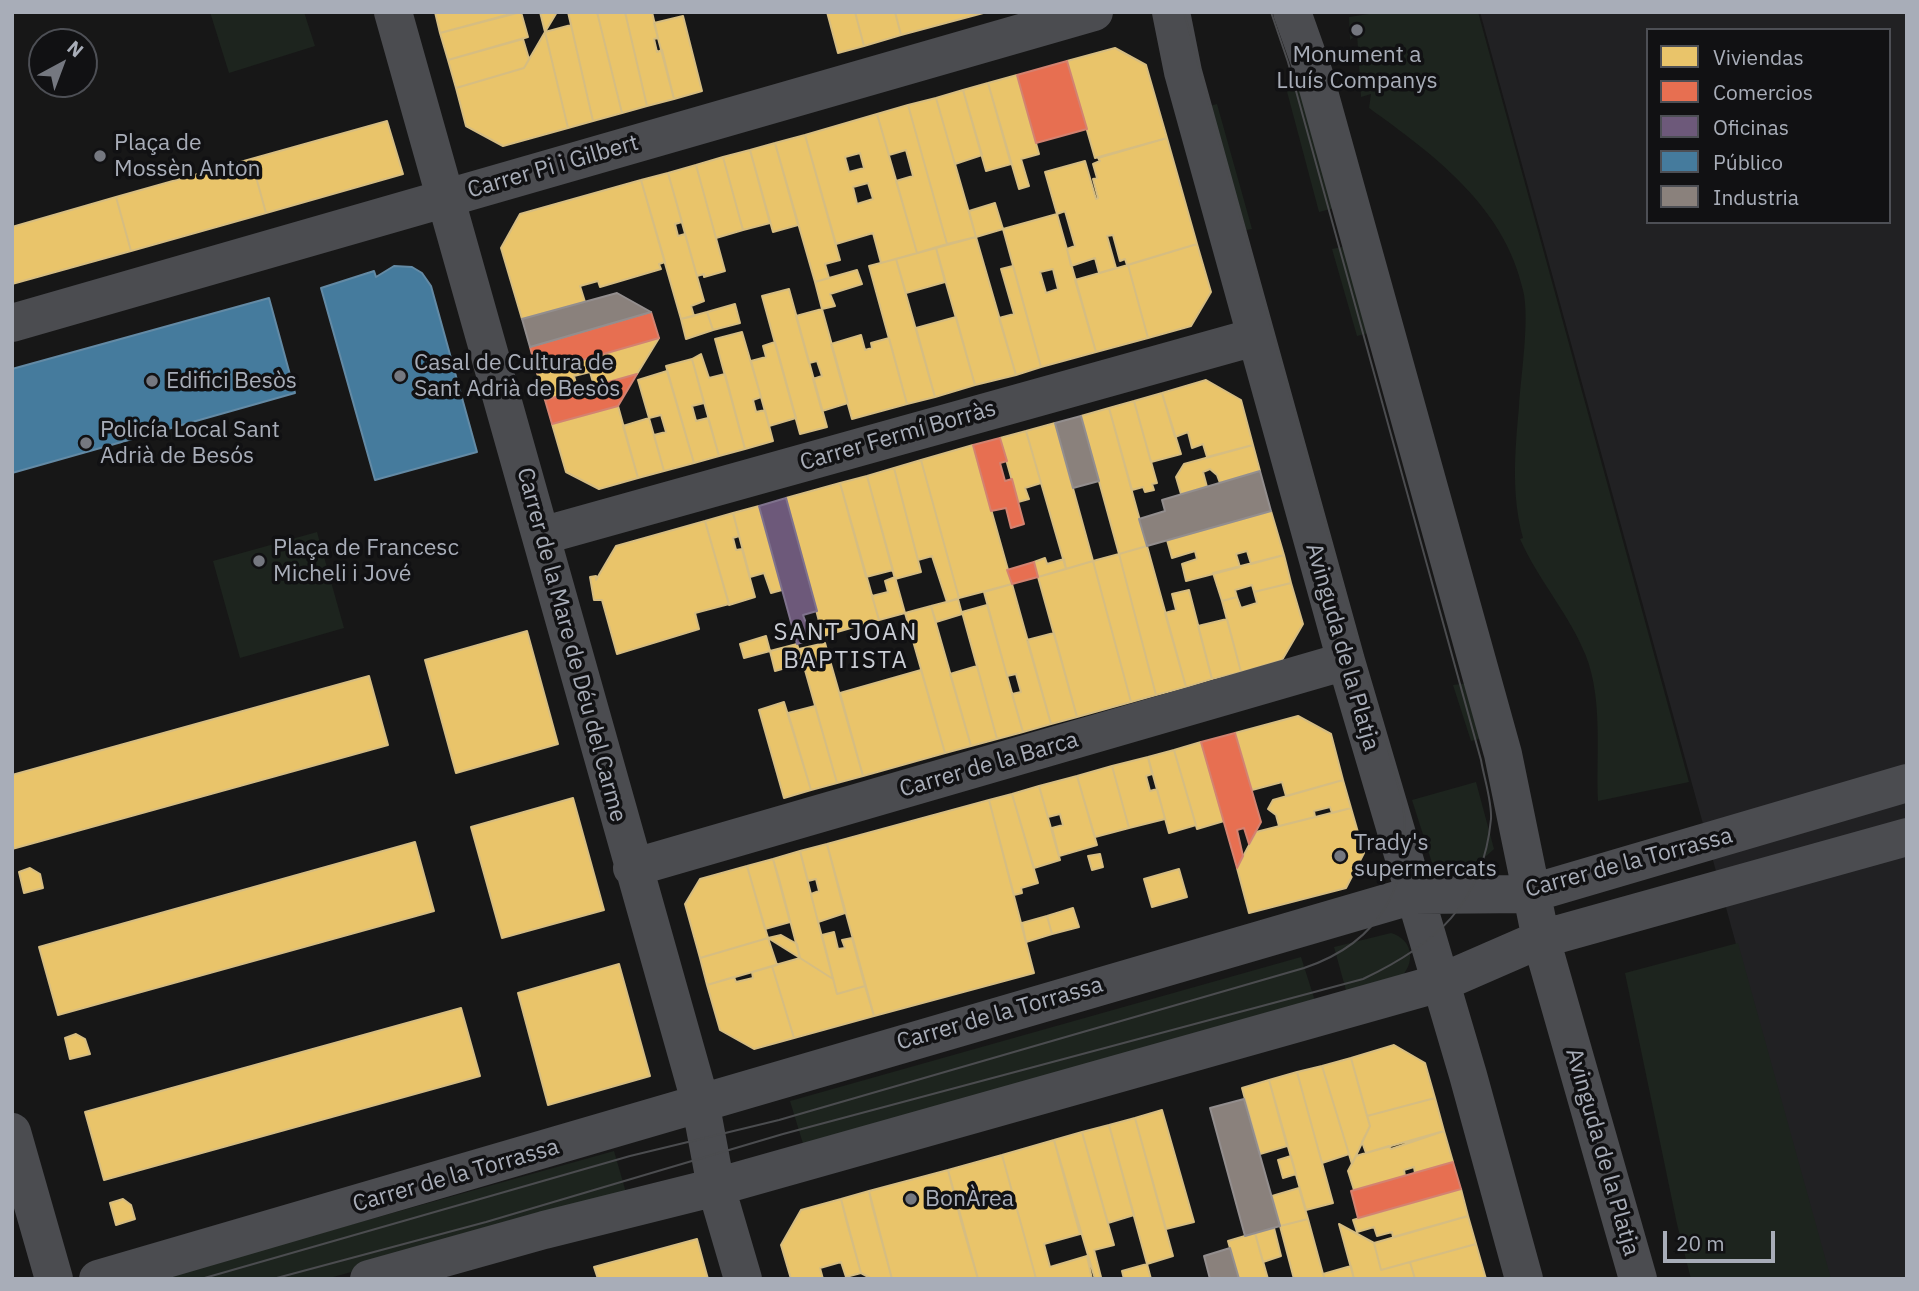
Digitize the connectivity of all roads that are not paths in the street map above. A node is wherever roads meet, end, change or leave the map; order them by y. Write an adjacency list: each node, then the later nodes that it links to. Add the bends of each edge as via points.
1 (393, 12): 5 (street, Carrer de la Mare de Déu del Carme)
2 (1094, 12): 5 (street, Carrer Pi i Gilbert)
3 (1171, 12): 7 (street, Avinguda de la Platja)
4 (1292, 12): 13 (street, Avinguda de la Platja, via 1314,74 1503,754)
5 (447, 196): 6 (street, Carrer Pi i Gilbert); 8 (street, Carrer de la Mare de Déu del Carme)
6 (12, 323)
7 (1255, 337): 8 (street, Carrer Fermí Borràs); 9 (street, Avinguda de la Platja)
8 (541, 536): 12 (street, Carrer de la Mare de Déu del Carme)
9 (1346, 662): 12 (street, Carrer de la Barca); 14 (street, Avinguda de la Platja)
10 (1907, 783): 13 (street, Carrer de la Torrassa)
11 (1907, 837): 15 (street, Carrer de la Torrassa)
12 (632, 867): 17 (street, Carrer de la Mare de Déu del Carme)
13 (1529, 894): 14 (street, Carrer de la Torrassa); 15 (street, Avinguda de la Platja)
14 (1414, 895): 16 (street, Avinguda de la Platja); 17 (street, Carrer de la Torrassa)
15 (1541, 939): 16 (street, Carrer de la Torrassa); 25 (street, Avinguda de la Platja)
16 (1440, 984): 19 (street, Carrer de la Torrassa); 24 (street, Avinguda de la Platja)
17 (700, 1101): 19 (street, Carrer de la Mare de Déu del Carme); 21 (street, Carrer de la Torrassa, via 524,1157)
18 (12, 1132): 20 (street)
19 (716, 1187): 22 (street, Carrer de la Torrassa); 23 (street, Carrer de la Mare de Déu del Carme)
20 (54, 1279)
21 (98, 1279)
22 (369, 1279)
23 (743, 1279)
24 (1524, 1279)
25 (1638, 1279)

